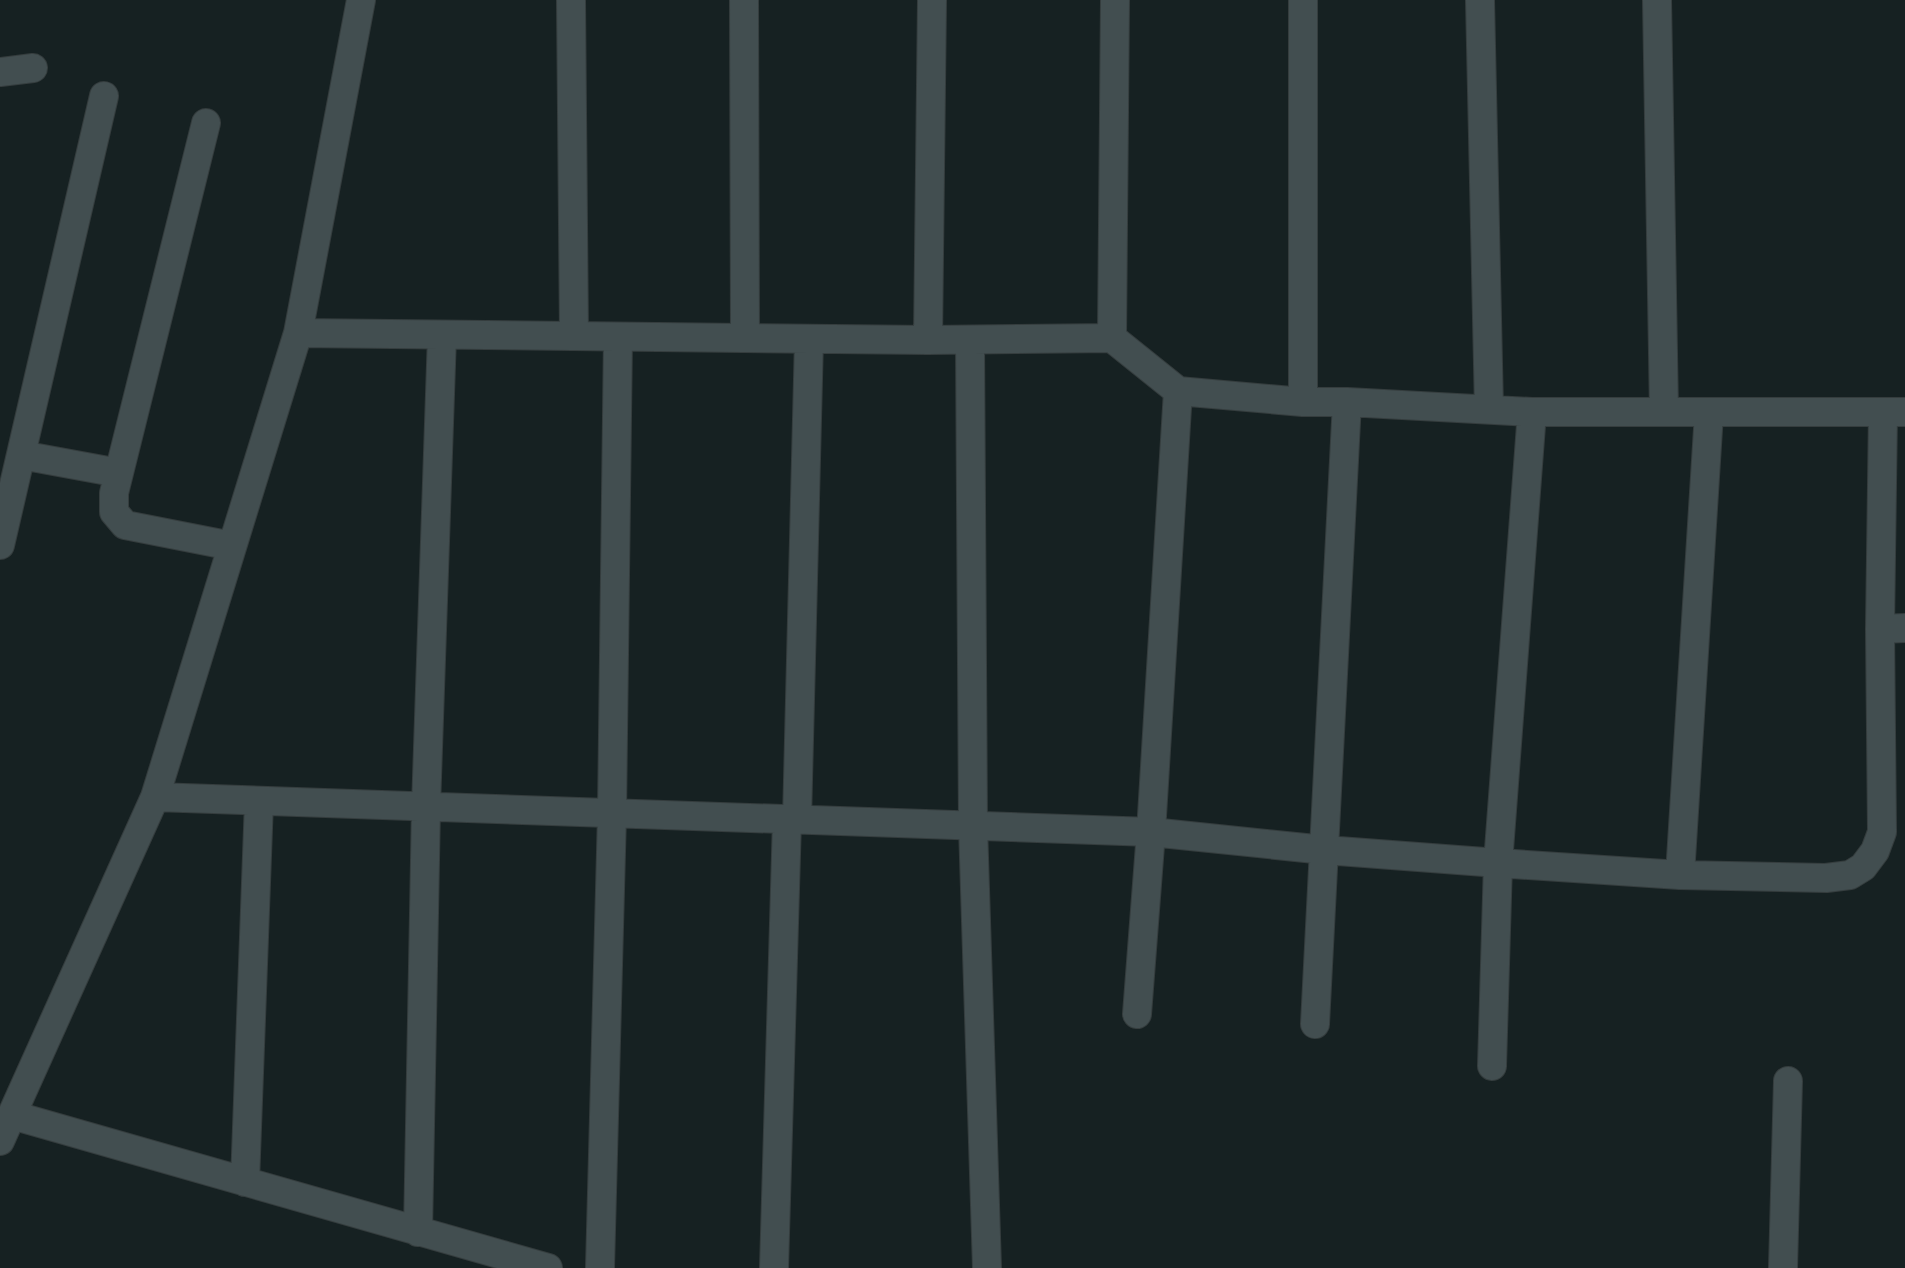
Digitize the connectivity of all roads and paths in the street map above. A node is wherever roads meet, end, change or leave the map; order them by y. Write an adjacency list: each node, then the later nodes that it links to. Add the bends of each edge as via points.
1 (361, 0): 13 (street)
2 (571, 0): 15 (street)
3 (744, 0): 17 (street)
4 (932, 0): 20 (street)
5 (1115, 0): 18 (street)
6 (1303, 0): 23 (street)
7 (1480, 0): 25 (street)
8 (1657, 0): 27 (street)
9 (33, 68): 10 (street)
10 (0, 72)
11 (104, 96): 30 (street)
12 (206, 123): 31 (street)
13 (298, 333): 14 (street); 34 (street)
14 (442, 335): 15 (street); 38 (street)
15 (574, 336): 16 (street)
16 (618, 337): 17 (street); 39 (street)
17 (745, 338): 19 (street)
18 (1112, 338): 21 (street); 22 (street)
19 (808, 339): 20 (street); 40 (street)
20 (928, 340): 21 (street)
21 (970, 340): 41 (street)
22 (1178, 391): 23 (street); 42 (street)
23 (1303, 402): 24 (street)
24 (1347, 402): 25 (street); 43 (street)
25 (1489, 409): 26 (street)
26 (1532, 412): 27 (street); 44 (street)
27 (1664, 412): 29 (street)
28 (1894, 412): 29 (street); 35 (street)
29 (1709, 413): 45 (street)
30 (21, 455): 31 (street); 32 (street)
31 (119, 473): 34 (street, via 114,512 125,525)
32 (4, 509): 33 (street)
33 (0, 545)
34 (232, 546): 36 (street)
35 (1893, 628): 45 (street, via 1882,832 1875,851 1863,867 1850,875 1826,878)
36 (155, 797): 37 (street); 50 (street)
37 (259, 801): 38 (street); 52 (street)
38 (426, 807): 39 (street); 53 (street)
39 (612, 814): 40 (street); 55 (street)
40 (792, 820): 41 (street); 56 (street)
41 (973, 826): 42 (street); 57 (street)
42 (1151, 832): 43 (street); 46 (street)
43 (1325, 850): 44 (street); 47 (street)
44 (1498, 863): 45 (street); 48 (street)
45 (1680, 875)
46 (1137, 1014)
47 (1316, 1024)
48 (1492, 1066)
49 (1788, 1081): 58 (street)
50 (12, 1115): 51 (street); 52 (street)
51 (0, 1141)
52 (245, 1182): 53 (street)
53 (418, 1232): 54 (street)
54 (548, 1268)
55 (600, 1268)
56 (774, 1268)
57 (987, 1268)
58 (1783, 1268)

